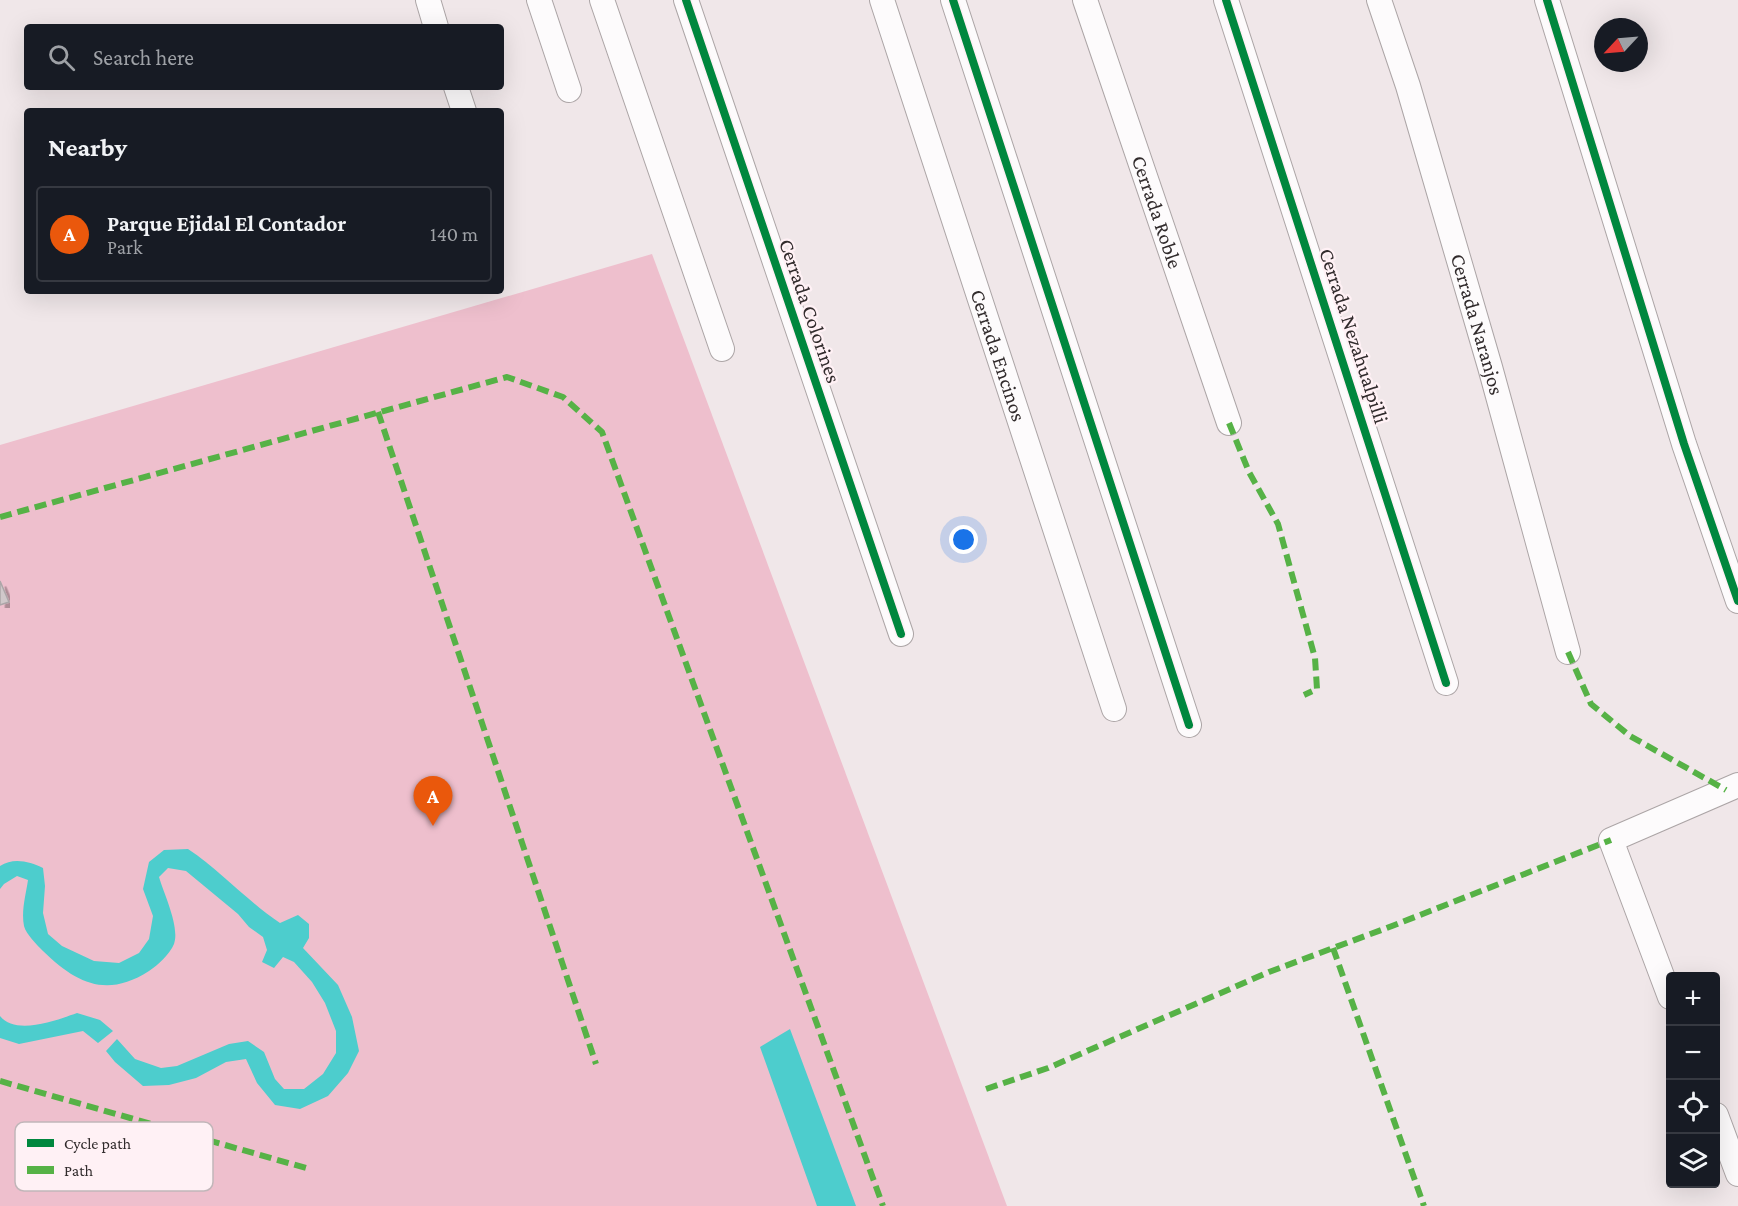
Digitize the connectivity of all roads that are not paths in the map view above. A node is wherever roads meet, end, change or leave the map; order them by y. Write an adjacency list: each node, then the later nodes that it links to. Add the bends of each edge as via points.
1 (428, 0): 11 (street)
2 (539, 0): 13 (street)
3 (602, 0): 15 (street)
4 (686, 0): 18 (street, Cerrada Colorines)
5 (882, 0): 21 (street, Cerrada Encinos)
6 (953, 0): 22 (street)
7 (1085, 0): 16 (street, Cerrada Roble)
8 (1226, 0): 20 (street, Cerrada Nezahualpilli)
9 (1378, 0): 19 (street, Cerrada Naranjos, via 1408,86 1490,367)
10 (1547, 0): 17 (street, via 1684,444)
11 (435, 24)
12 (457, 90): 14 (street)
13 (569, 90)
14 (463, 108)
15 (722, 349)
16 (1229, 423)
17 (1738, 601)
18 (901, 634)
19 (1568, 652)
20 (1446, 683)
21 (1114, 710)
22 (1189, 725)
23 (1738, 785): 24 (street, via 1611,840)
24 (1666, 985)
25 (1720, 1126): 26 (street)
26 (1738, 1174)

